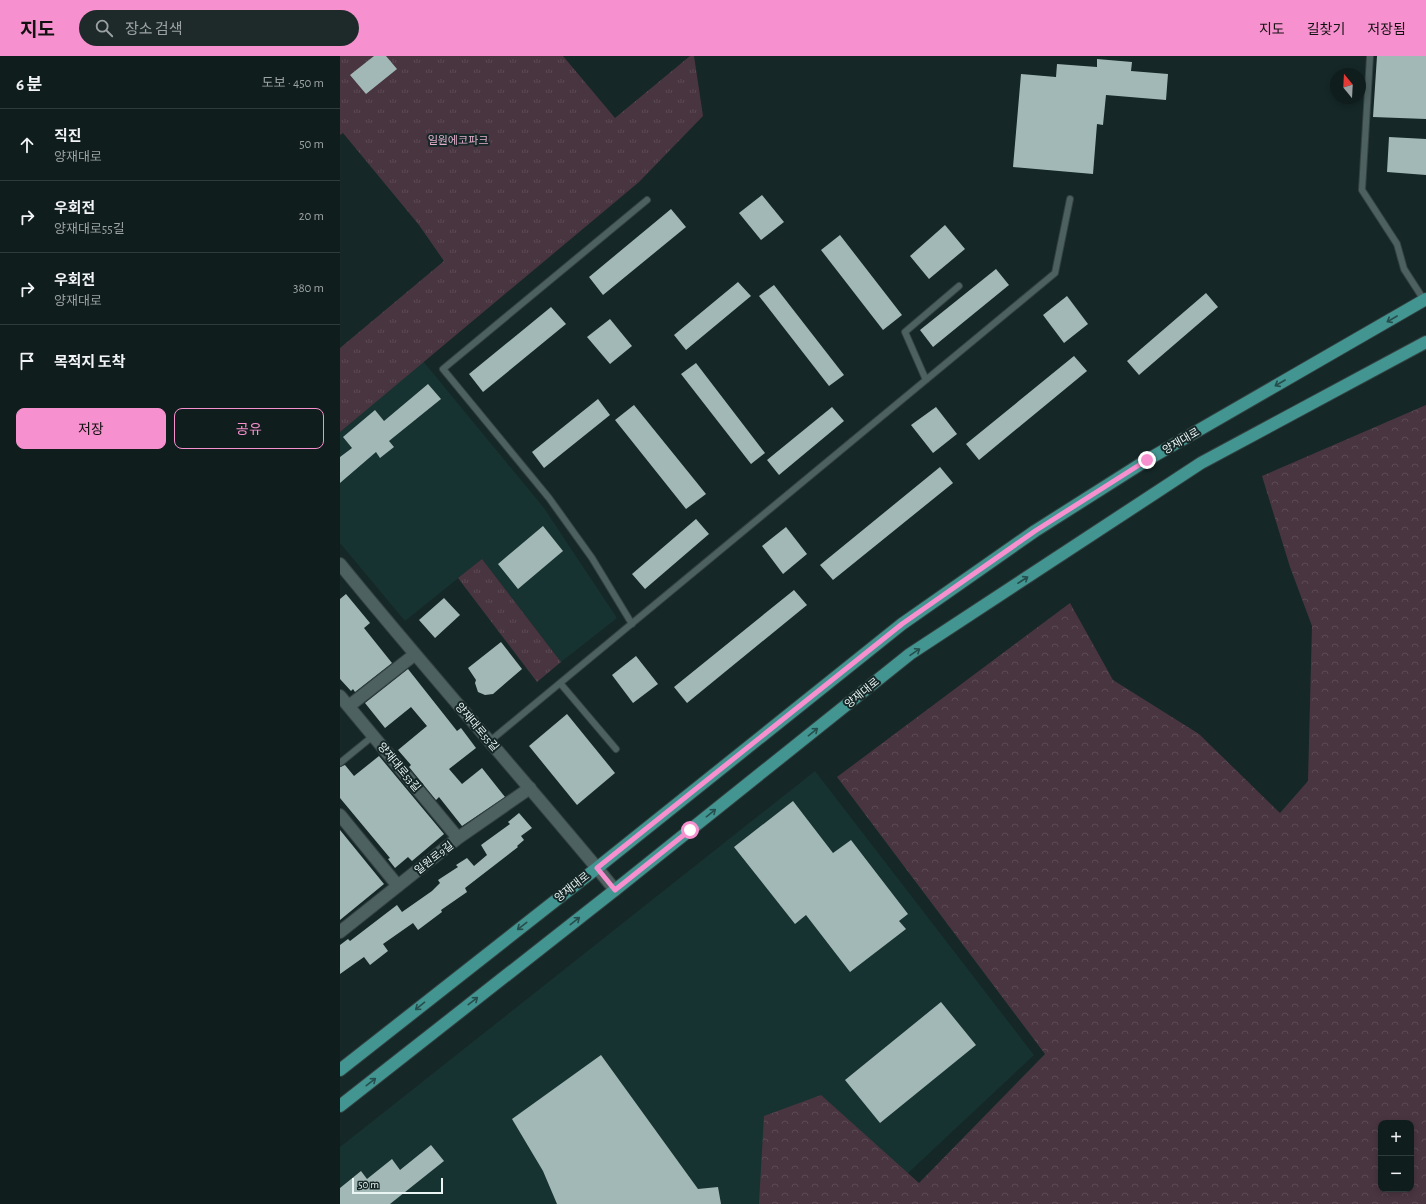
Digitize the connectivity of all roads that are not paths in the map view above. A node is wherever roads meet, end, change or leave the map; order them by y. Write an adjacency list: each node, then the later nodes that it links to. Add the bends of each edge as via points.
1 (1370, 56): 5 (lane, via 1362,190 1397,244 1404,269)
2 (1070, 199): 8 (lane, via 1055,273)
3 (647, 200): 11 (lane, via 443,368 549,498 592,558)
4 (959, 286): 8 (lane, via 905,332)
5 (1425, 300): 23 (main road, 양재대로, one-way to 23, via 1147,460 1035,531 902,624)
6 (1426, 342): 9 (main road, 양재대로)
7 (1426, 351): 9 (main road)
8 (926, 380): 11 (lane)
9 (1348, 383): 25 (main road, 양재대로, one-way to 9, via 910,654 1201,463)
10 (340, 564): 12 (street, 양재대로55길)
11 (632, 624): 13 (lane)
12 (414, 654): 15 (street); 17 (street, 양재대로55길)
13 (560, 682): 17 (lane); 18 (lane)
14 (340, 696): 15 (street, 양재대로53길)
15 (348, 706): 16 (street, 양재대로53길)
16 (373, 736): 19 (lane); 22 (street, 양재대로53길)
17 (490, 741): 20 (street, 양재대로55길)
18 (616, 749)
19 (340, 763)
20 (530, 788): 22 (street, 일원로9길); 23 (street, 양재대로55길)
21 (340, 815): 24 (street)
22 (458, 838): 24 (street, 일원로9길)
23 (597, 868): 25 (street, 양재대로55길); 27 (main road, 양재대로, one-way to 27)
24 (398, 886): 26 (street, 일원로9길)
25 (615, 890): 28 (main road, 양재대로, one-way to 25)
26 (340, 932)
27 (340, 1070)
28 (340, 1106)

